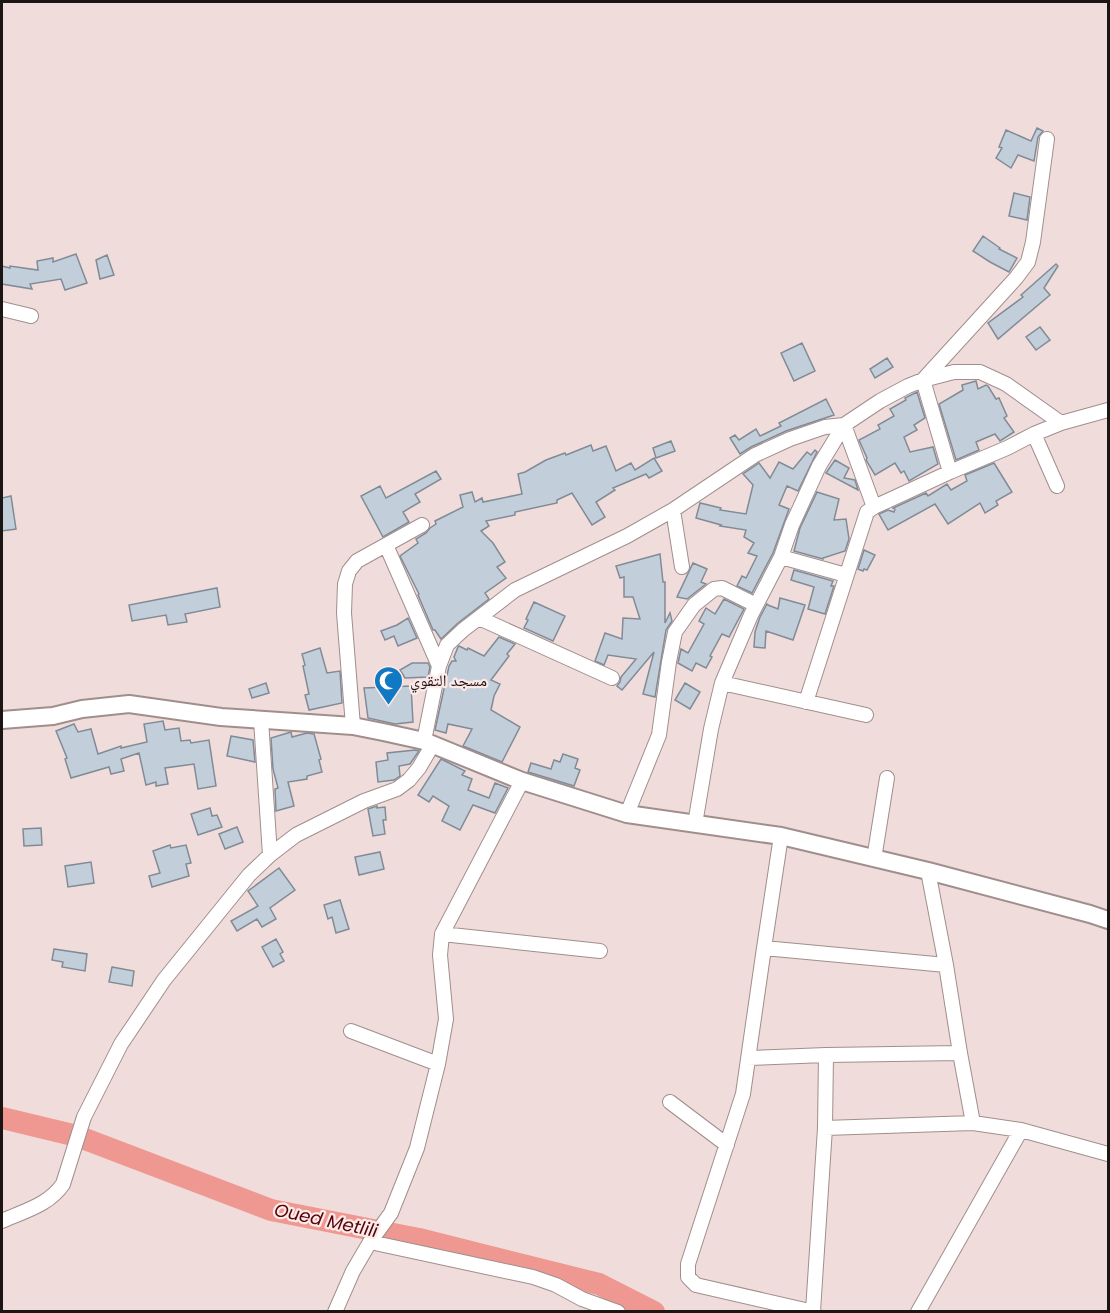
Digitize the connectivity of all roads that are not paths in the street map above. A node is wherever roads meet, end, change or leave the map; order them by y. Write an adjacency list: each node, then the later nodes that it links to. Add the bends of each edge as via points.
1 (1047, 139): 4 (street, via 1028,262)
2 (2, 309): 3 (street)
3 (32, 316)
4 (923, 380): 6 (street, via 954,372 980,372 1006,384); 7 (street, via 880,401); 9 (street)
5 (1108, 410): 6 (street)
6 (1061, 423): 8 (street)
7 (844, 425): 11 (street); 12 (street, via 798,436 755,455); 15 (street, via 819,466)
8 (1034, 434): 9 (street); 10 (street)
9 (950, 472): 11 (street)
10 (1057, 486)
11 (874, 507): 17 (street, via 862,524)
12 (673, 510): 16 (street); 19 (street, via 515,590)
13 (422, 525): 14 (street)
14 (386, 545): 20 (street); 27 (street, via 357,561 345,584)
15 (781, 557): 17 (street); 18 (street)
16 (682, 567)
17 (846, 575): 23 (street)
18 (756, 605): 22 (street); 31 (street, via 722,588 714,589 694,605 675,632 659,735)
19 (479, 618): 20 (street, via 447,645); 21 (street)
20 (439, 666): 28 (street)
21 (612, 678)
22 (722, 682): 23 (street); 32 (street)
23 (806, 702): 24 (street)
24 (866, 715)
25 (2, 720): 26 (main road, via 129,704)
26 (261, 720): 27 (main road); 34 (street)
27 (353, 726): 28 (main road)
28 (428, 742): 30 (main road); 34 (street, via 419,768 397,789 296,835)
29 (887, 778): 35 (street)
30 (522, 781): 31 (main road); 38 (street)
31 (627, 814): 32 (main road)
32 (695, 824): 33 (main road)
33 (781, 836): 35 (main road); 39 (street)
34 (270, 855): 53 (street, via 249,875 164,980 121,1044 84,1117 57,1193)
35 (874, 859): 36 (main road)
36 (928, 871): 37 (main road); 41 (street)
37 (1108, 920)
38 (442, 934): 40 (street); 46 (street, via 446,1018)
39 (764, 948): 41 (street); 45 (street)
40 (600, 951)
41 (946, 965): 43 (street)
42 (351, 1031): 46 (street)
43 (960, 1053): 44 (street); 48 (street)
44 (826, 1055): 45 (street); 49 (street)
45 (748, 1058): 51 (street, via 743,1095)
46 (438, 1064): 54 (street, via 417,1148 392,1213)
47 (670, 1102): 51 (street)
48 (973, 1123): 49 (street); 50 (street)
49 (825, 1128): 57 (street)
50 (1021, 1130): 52 (street); 58 (street)
51 (727, 1145): 57 (street, via 688,1264 688,1277 696,1286)
52 (1108, 1154)
53 (2, 1221)
54 (369, 1242): 55 (street); 56 (street, via 533,1277)
55 (335, 1311)
56 (618, 1311)
57 (814, 1311)
58 (918, 1311)

